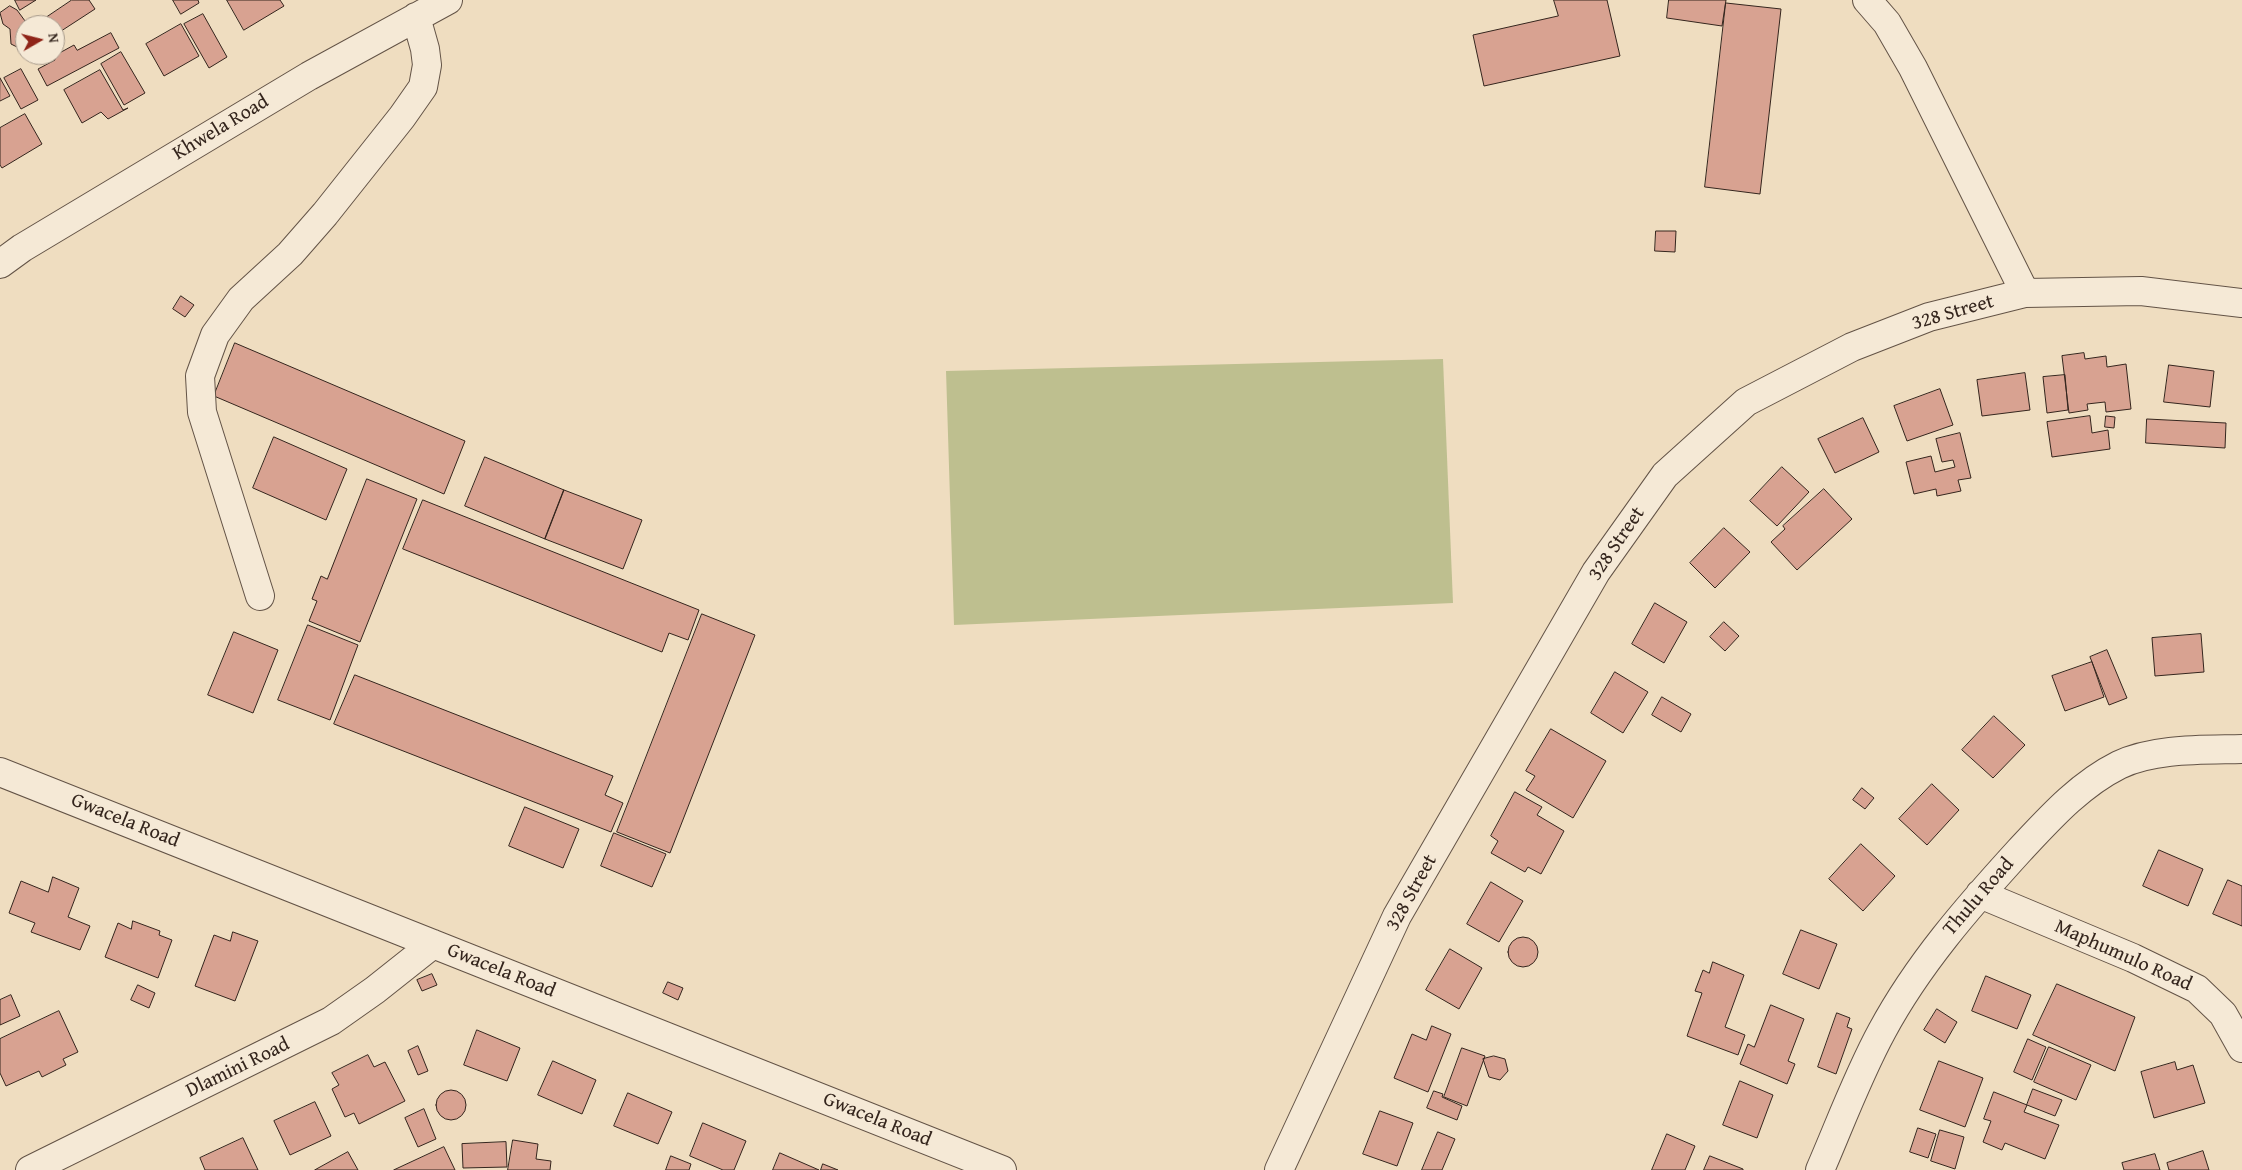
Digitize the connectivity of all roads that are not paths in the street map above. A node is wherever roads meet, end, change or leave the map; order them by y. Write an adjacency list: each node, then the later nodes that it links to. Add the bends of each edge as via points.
1 (448, 0): 3 (street, Khwela Road)
2 (1867, 0): 5 (street, via 1887,23 1913,68)
3 (416, 17): 4 (street, Khwela Road, via 309,76); 7 (street, via 426,49 423,87 325,214 290,254 241,299 215,335 200,376 202,412)
4 (0, 264)
5 (2025, 293): 6 (street, 328 Street, via 2141,292); 16 (street, 328 Street, via 1930,317 1852,347 1746,402 1665,475 1596,572 1397,916)
6 (2242, 303)
7 (260, 596)
8 (2242, 749): 10 (street, Thulu Road, via 2171,751 2120,765 2080,790)
9 (0, 772): 11 (street, Gwacela Road)
10 (1980, 894): 12 (street, Maphumulo Road, via 2134,958 2197,989 2223,1014); 13 (street, Thulu Road, via 1930,955 1881,1032)
11 (433, 944): 14 (street, Dlamini Road, via 331,1021); 15 (street, Gwacela Road)
12 (2242, 1048)
13 (1827, 1168)
14 (30, 1170)
15 (1002, 1170)
16 (1279, 1170)

